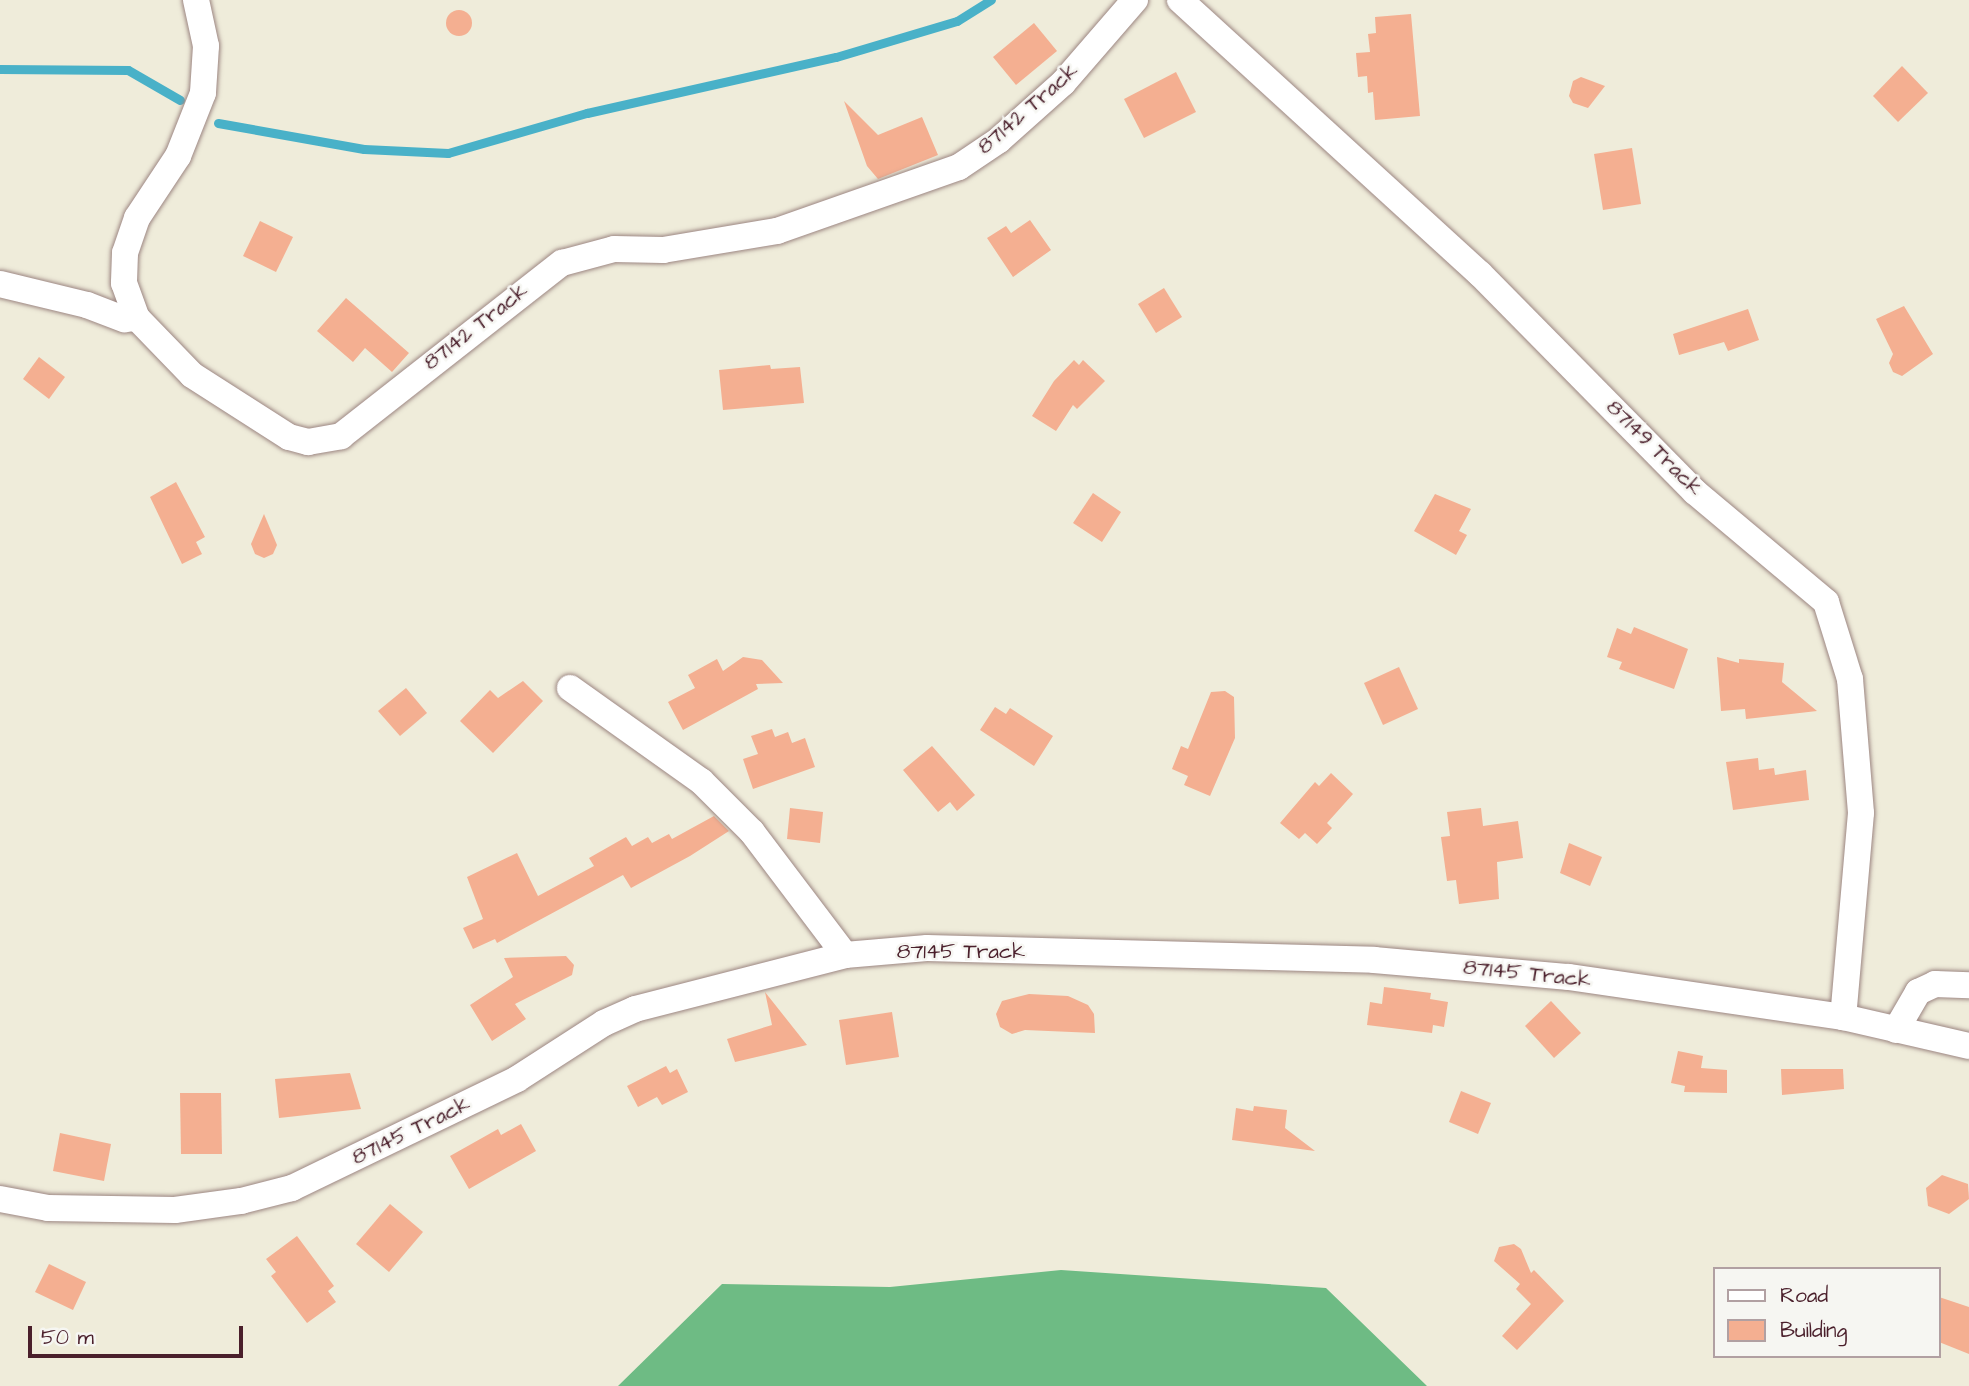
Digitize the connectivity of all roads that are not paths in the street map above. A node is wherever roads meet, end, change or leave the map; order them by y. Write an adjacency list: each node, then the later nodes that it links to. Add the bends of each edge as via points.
1 (196, 0): 5 (street, 87142 Track, via 206,46 203,93 192,128 137,219 125,253 124,283)
2 (1135, 0): 5 (street, 87142 Track, via 1063,83 999,140 960,167 777,231 663,250 614,249 562,263 341,436 308,442 289,437 208,388)
3 (1180, 0): 9 (street, 87149 Track, via 1480,274 1695,492 1826,601 1840,634 1850,679 1861,813)
4 (0, 284): 5 (street, via 124,319)
5 (137, 317)
6 (570, 688): 7 (street, via 702,780 752,832)
7 (845, 955): 9 (street, 87145 Track, via 927,948 1374,960 1569,976); 12 (street, 87145 Track, via 635,1009 604,1023 517,1079 292,1188 175,1210 48,1208)
8 (1969, 985): 10 (street, via 1935,984 1918,992)
9 (1843, 1017): 10 (street, 87145 Track)
10 (1896, 1030): 11 (street, 87145 Track)
11 (1969, 1046)
12 (0, 1199)

